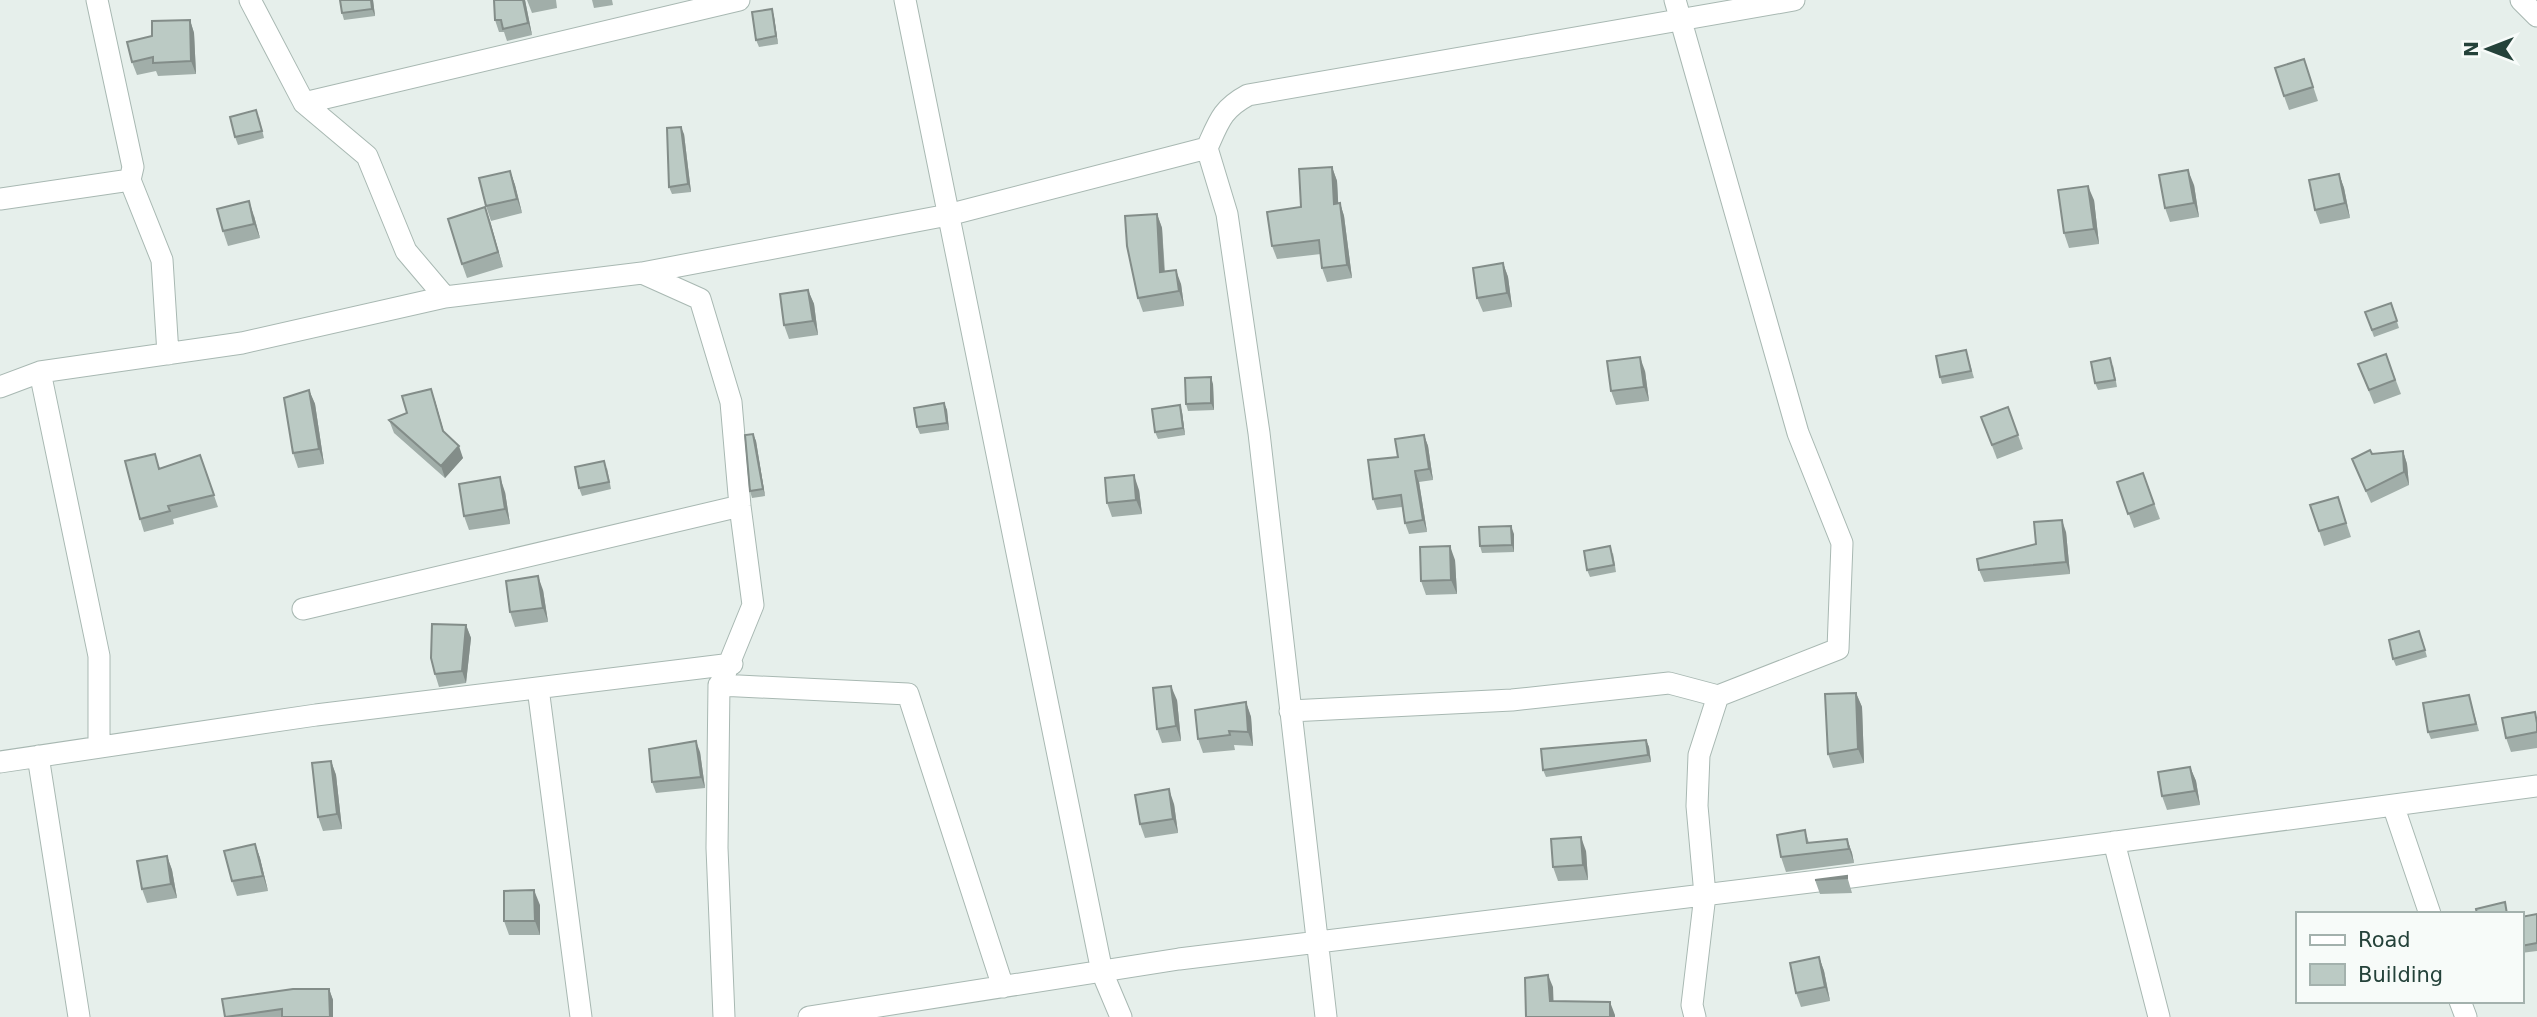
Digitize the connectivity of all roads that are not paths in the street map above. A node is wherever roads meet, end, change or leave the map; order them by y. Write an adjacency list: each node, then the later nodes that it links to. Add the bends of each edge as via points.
1 (97, 0): 11 (street, via 133,167)
2 (250, 0): 9 (street)
3 (739, 0): 9 (street)
4 (905, 0): 13 (street)
5 (1794, 0): 7 (street)
6 (2521, 0): 8 (street)
7 (1678, 10): 10 (street, via 1248,95 1229,106); 24 (street, via 1798,433 1842,543 1838,649)
8 (2537, 16)
9 (304, 103): 15 (street, via 367,156 406,251)
10 (1208, 148): 13 (street); 25 (street, via 1227,214 1259,433)
11 (130, 180): 12 (street); 16 (street, via 162,260)
12 (0, 199)
13 (948, 215): 14 (street); 35 (street)
14 (642, 273): 15 (street); 19 (street, via 700,299 731,402)
15 (445, 296): 16 (street, via 242,343)
16 (169, 354): 17 (street)
17 (40, 372): 18 (street); 26 (street, via 99,656)
18 (0, 387)
19 (740, 506): 20 (street); 21 (street, via 753,604)
20 (303, 609)
21 (732, 664): 22 (street); 23 (street)
22 (719, 685): 36 (street, via 908,694); 40 (street, via 717,848)
23 (538, 688): 26 (street); 39 (street)
24 (1718, 696): 25 (street, via 1669,683 1511,700); 32 (street, via 1699,755 1696,806)
25 (1290, 711): 34 (street)
26 (99, 747): 27 (street)
27 (38, 756): 28 (street); 38 (street)
28 (0, 762)
29 (2537, 786): 30 (street)
30 (2393, 805): 31 (street); 33 (street)
31 (2114, 842): 32 (street); 45 (street)
32 (1705, 895): 34 (street); 44 (street, via 1692,1005)
33 (2429, 912)
34 (1315, 943): 35 (street); 43 (street)
35 (1102, 972): 36 (street); 42 (street)
36 (1003, 987): 37 (street)
37 (922, 1008): 41 (street)
38 (79, 1017)
39 (581, 1017)
40 (724, 1017)
41 (809, 1017)
42 (1121, 1017)
43 (1326, 1017)
44 (1695, 1017)
45 (2159, 1017)

